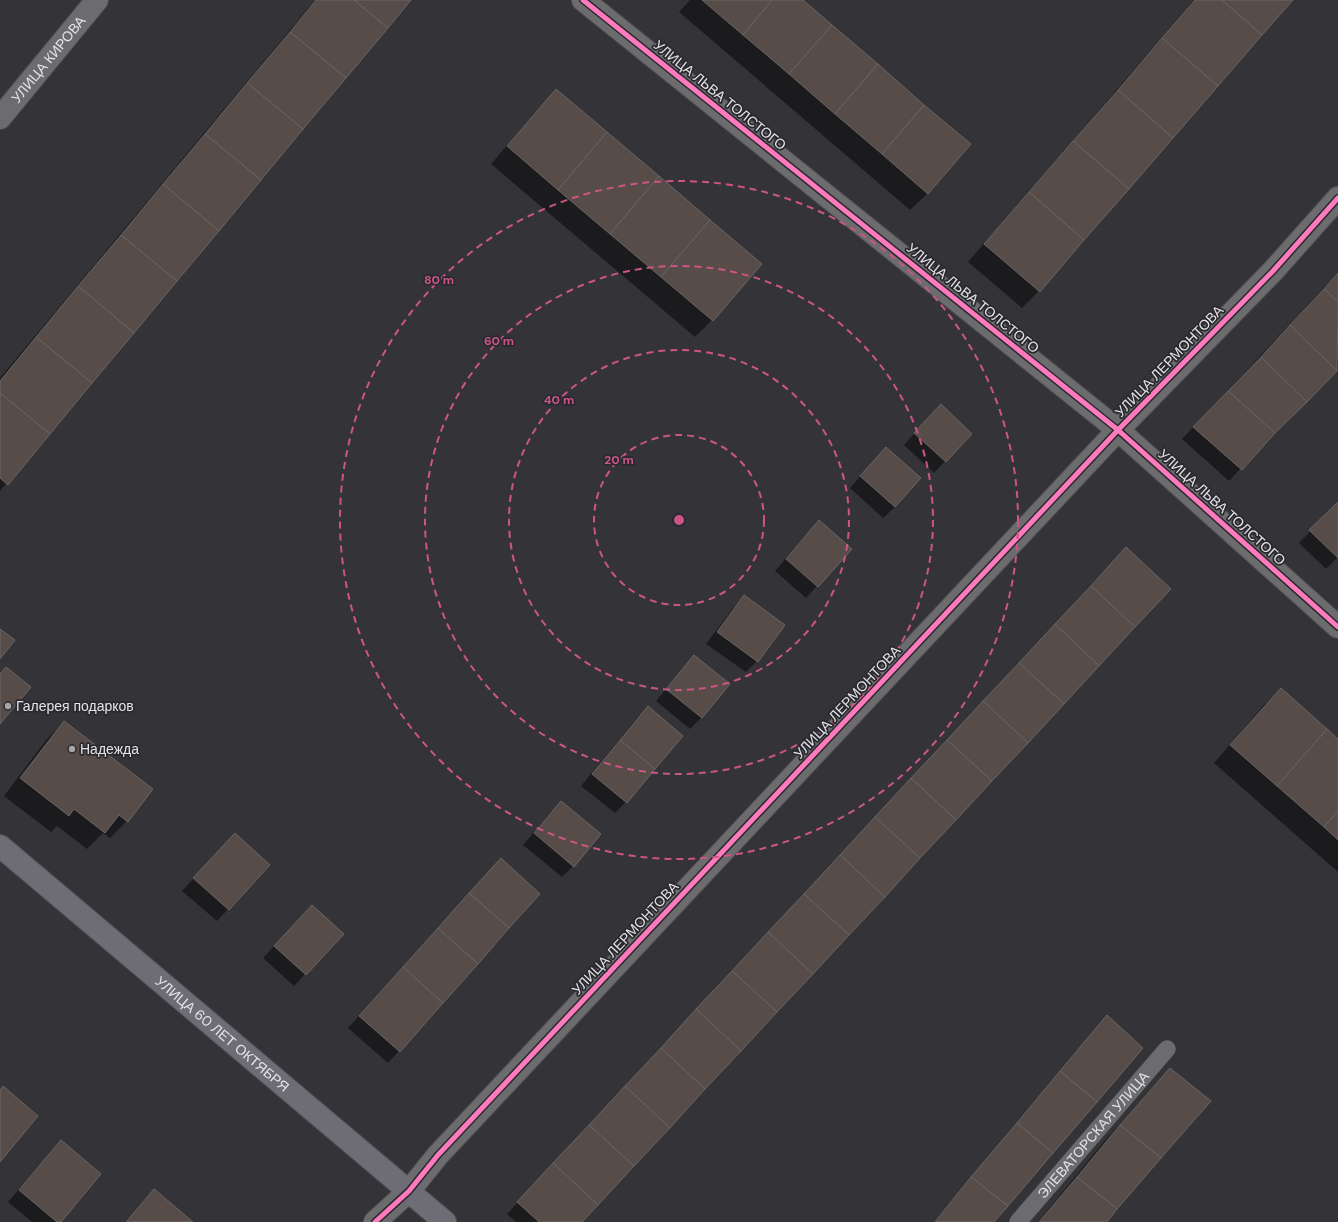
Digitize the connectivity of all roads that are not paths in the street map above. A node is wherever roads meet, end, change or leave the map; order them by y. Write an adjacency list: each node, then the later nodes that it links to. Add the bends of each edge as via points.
1 (97, 0): 3 (street, УЛИЦА КИРОВА)
2 (583, 0): 5 (street, УЛИЦА ЛЬВА ТОЛСТОГО)
3 (0, 118)
4 (1338, 198): 5 (street, УЛИЦА ЛЕРМОНТОВА, via 1273,271)
5 (1118, 430): 6 (street, УЛИЦА ЛЬВА ТОЛСТОГО); 9 (street, УЛИЦА ЛЕРМОНТОВА, via 438,1155)
6 (1338, 626)
7 (0, 846): 9 (main road, УЛИЦА 60 ЛЕТ ОКТЯБРЯ)
8 (1167, 1049): 12 (lane, ЭЛЕВАТОРСКАЯ УЛИЦА)
9 (409, 1191): 10 (street, УЛИЦА ЛЕРМОНТОВА); 11 (main road, УЛИЦА 60 ЛЕТ ОКТЯБРЯ)
10 (374, 1222)
11 (445, 1222)
12 (1018, 1222)

